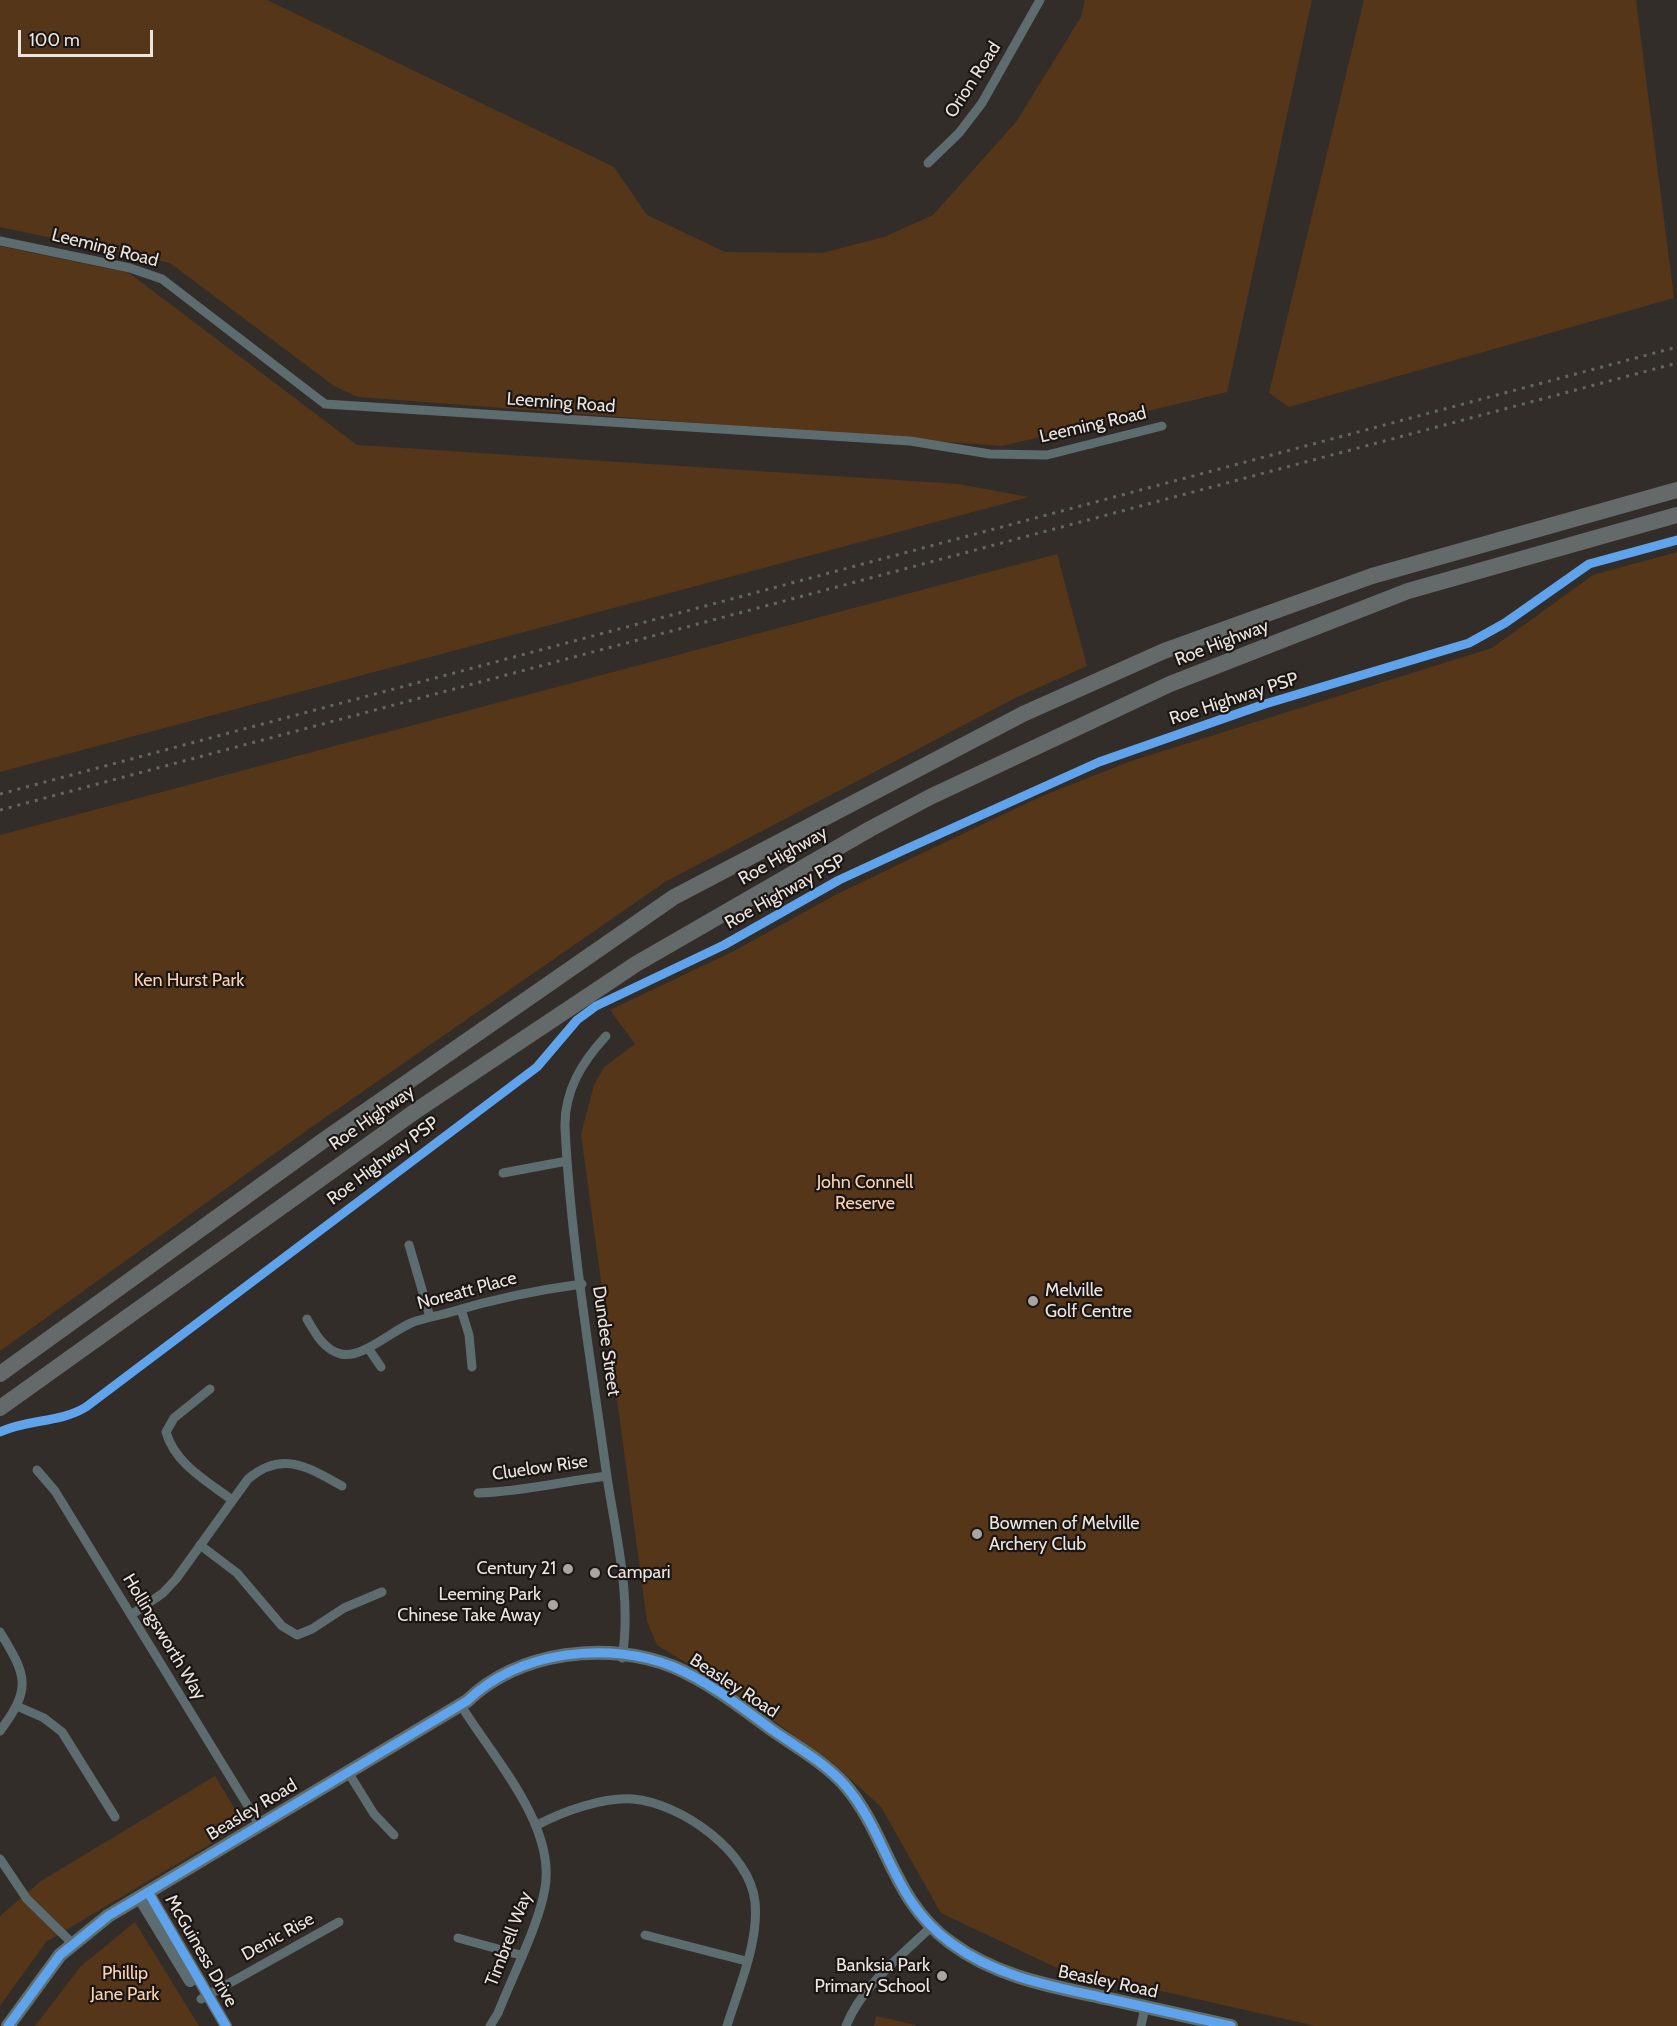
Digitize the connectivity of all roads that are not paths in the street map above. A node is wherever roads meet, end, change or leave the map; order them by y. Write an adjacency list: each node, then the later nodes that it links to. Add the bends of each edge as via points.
1 (1038, 2): 2 (street, Orion Road, via 982,103)
2 (928, 163)
3 (0, 241): 4 (street, Leeming Road, via 130,268 162,279 325,404 910,441 990,454 1047,455)
4 (1162, 426)
5 (1677, 490): 18 (highway, Roe Highway, via 1372,576 1164,651 1023,714 674,897 324,1140)
6 (1677, 516): 20 (highway, Roe Highway, via 1419,588 1375,604 1170,684 930,797 636,964 417,1110)
7 (606, 1036): 8 (street, Dundee Street, via 590,1054 569,1094 564,1116)
8 (567, 1161): 9 (street); 11 (street, Dundee Street)
9 (503, 1173)
10 (409, 1245): 13 (street)
11 (582, 1284): 12 (street, Noreatt Place, via 512,1295); 22 (street, Dundee Street)
12 (461, 1309): 13 (street, Noreatt Place); 17 (street, via 469,1335)
13 (430, 1317): 15 (street, Noreatt Place, via 395,1330)
14 (307, 1319): 15 (street, Noreatt Place, via 318,1338 342,1355)
15 (368, 1348): 16 (street)
16 (381, 1367)
17 (472, 1367)
18 (0, 1374)
19 (210, 1389): 25 (street, via 174,1418 166,1432 170,1447 186,1464)
20 (0, 1408)
21 (37, 1470): 28 (street, Hollingsworth Way, via 55,1491)
22 (607, 1476): 24 (street, Cluelow Rise, via 513,1492); 30 (street, Dundee Street, via 624,1611)
23 (342, 1486): 25 (street, via 308,1467 285,1463 259,1470)
24 (478, 1493)
25 (232, 1500): 26 (street)
26 (200, 1545): 27 (street, via 237,1573 282,1626 297,1635); 28 (street, via 163,1593)
27 (382, 1592)
28 (131, 1615): 36 (street, Hollingsworth Way)
29 (0, 1632): 32 (street, via 21,1672)
30 (622, 1657): 31 (main road, Beasley Road, via 560,1663 528,1672); 42 (main road, Beasley Road, via 703,1690 825,1775 855,1812 888,1880 908,1910)
31 (463, 1702): 34 (main road, Beasley Road); 37 (street, Timbrell Way)
32 (19, 1707): 33 (street); 35 (street, via 44,1718 62,1732)
33 (0, 1731)
34 (348, 1772): 36 (main road, Beasley Road); 38 (street, via 374,1814)
35 (115, 1817)
36 (259, 1824): 40 (main road, Beasley Road)
37 (537, 1825): 46 (street, Timbrell Way, via 546,1856 545,1887); 47 (street, via 592,1805 634,1799 671,1809 701,1828 730,1850 750,1879 756,1925)
38 (394, 1835)
39 (0, 1859): 45 (street, via 27,1899)
40 (143, 1895): 45 (main road, Beasley Road); 48 (street, McGuiness Drive)
41 (339, 1922): 48 (street, Denic Rise)
42 (928, 1929): 49 (main road, Beasley Road, via 961,1959 998,1978); 55 (street, via 867,1991)
43 (645, 1935): 47 (street)
44 (458, 1938): 46 (street)
45 (72, 1943): 50 (main road, Beasley Road)
46 (520, 1955): 53 (street, Timbrell Way)
47 (746, 1961): 54 (street)
48 (204, 1997): 51 (street, McGuiness Drive); 52 (street, McGuiness Drive)
49 (1143, 2015): 56 (main road, Beasley Road); 57 (main road, Beasley Road)
50 (8, 2026)
51 (217, 2026)
52 (225, 2026)
53 (490, 2026)
54 (727, 2026)
55 (846, 2026)
56 (1205, 2026)
57 (1231, 2026)

